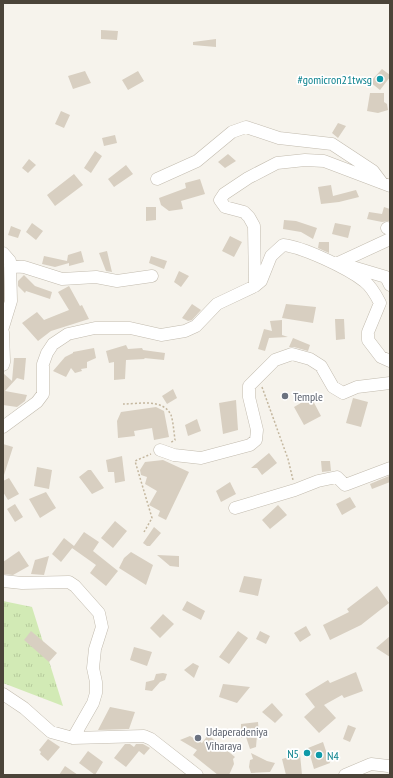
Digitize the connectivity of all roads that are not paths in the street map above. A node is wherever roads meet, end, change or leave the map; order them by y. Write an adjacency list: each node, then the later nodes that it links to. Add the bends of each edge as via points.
1 (158, 179): 2 (street, via 197,162 232,132 246,126 279,138 332,144 373,171)
2 (386, 184): 9 (street, via 324,162 305,160 277,163 224,194 220,200 225,207 244,212 254,226)
3 (389, 232): 5 (street)
4 (3, 253): 6 (street, via 10,261)
5 (337, 264): 8 (street, via 386,277); 9 (street, via 294,246 283,245 270,256 261,281); 12 (street, via 364,281 376,294 380,304 368,332 368,340 381,357)
6 (10, 266): 7 (street, via 62,279 96,277 117,281); 10 (street, via 12,301)
7 (152, 276)
8 (390, 285)
9 (255, 286): 15 (street, via 218,304 196,326 185,331 161,335 130,328 95,328 68,334 53,344 47,353 43,364 43,394 37,402)
10 (3, 327)
11 (3, 332): 13 (street)
12 (390, 361)
13 (3, 365)
14 (390, 383): 16 (street, via 357,387 343,393 333,387 321,366 310,359 292,354 275,360 248,386 257,430 256,440 250,445 201,458 174,455)
15 (3, 427)
16 (160, 450)
17 (390, 468): 18 (street, via 345,485 337,477 318,481)
18 (235, 508)
19 (3, 581): 21 (street, via 69,582 76,586 99,614 102,627 95,649 93,668 96,693)
20 (3, 694): 21 (street, via 24,708 51,732)
21 (73, 738): 23 (street, via 151,738)
22 (390, 767): 24 (street, via 372,764)
23 (197, 775)
24 (345, 775)

